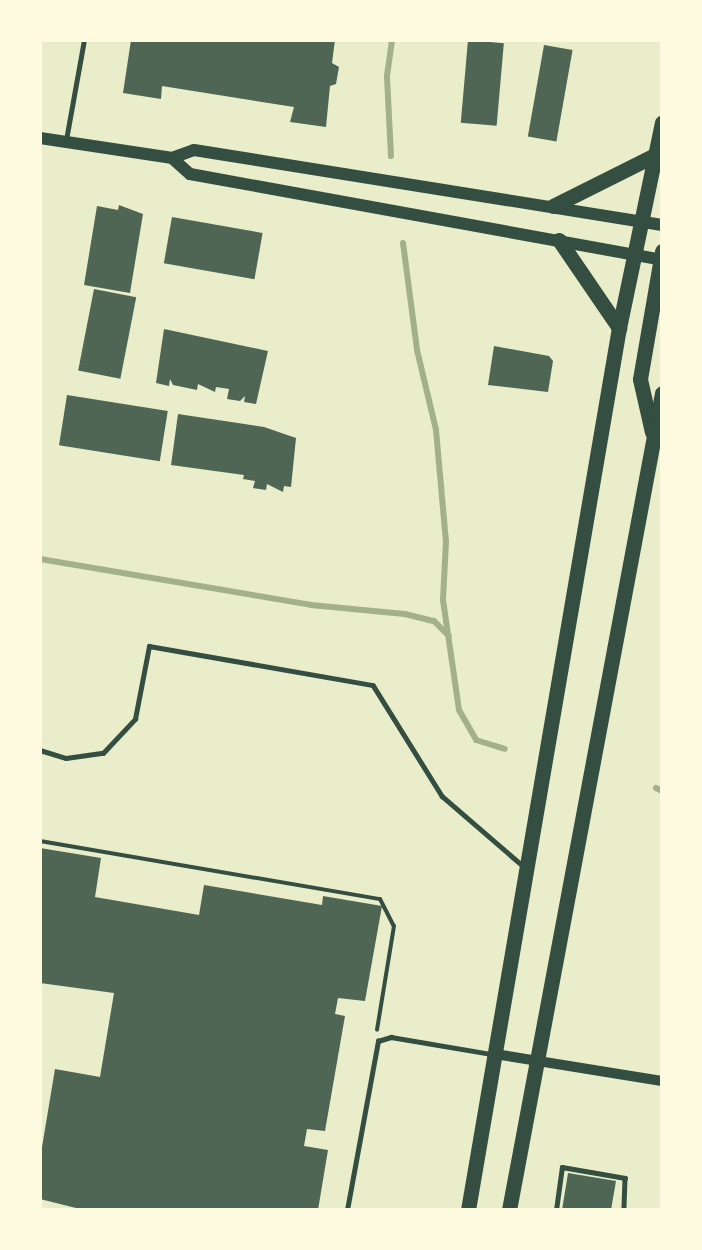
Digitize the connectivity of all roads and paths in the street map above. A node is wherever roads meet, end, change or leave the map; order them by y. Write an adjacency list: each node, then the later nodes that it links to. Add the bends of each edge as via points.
1 (84, 40): 4 (lane)
2 (662, 122): 5 (main road)
3 (40, 138): 4 (main road)
4 (65, 142): 6 (main road)
5 (655, 155): 7 (main road); 8 (main road)
6 (172, 158): 7 (main road, via 194,150); 10 (main road, via 189,174)
7 (553, 206): 8 (main road)
8 (643, 222): 9 (main road); 11 (main road)
9 (662, 225)
10 (559, 240): 11 (main road); 13 (main road)
11 (636, 255): 12 (main road); 13 (main road)
12 (661, 257): 15 (main road, via 640,379)
13 (620, 328): 18 (main road)
14 (662, 393): 15 (main road)
15 (653, 438): 21 (main road)
16 (40, 750): 18 (lane, via 66,758 103,753 135,719 149,646 373,684 441,796)
17 (40, 841): 19 (path, via 380,899 394,926)
18 (526, 870): 20 (main road)
19 (375, 1045): 20 (lane, via 391,1037); 25 (lane)
20 (495, 1054): 21 (street); 26 (main road)
21 (537, 1062): 22 (street); 27 (main road)
22 (662, 1080)
23 (40, 1086): 24 (path)
24 (40, 1091)
25 (347, 1209)
26 (468, 1209)
27 (509, 1209)
28 (556, 1209): 29 (lane, via 562,1167 625,1178)
29 (624, 1209)

